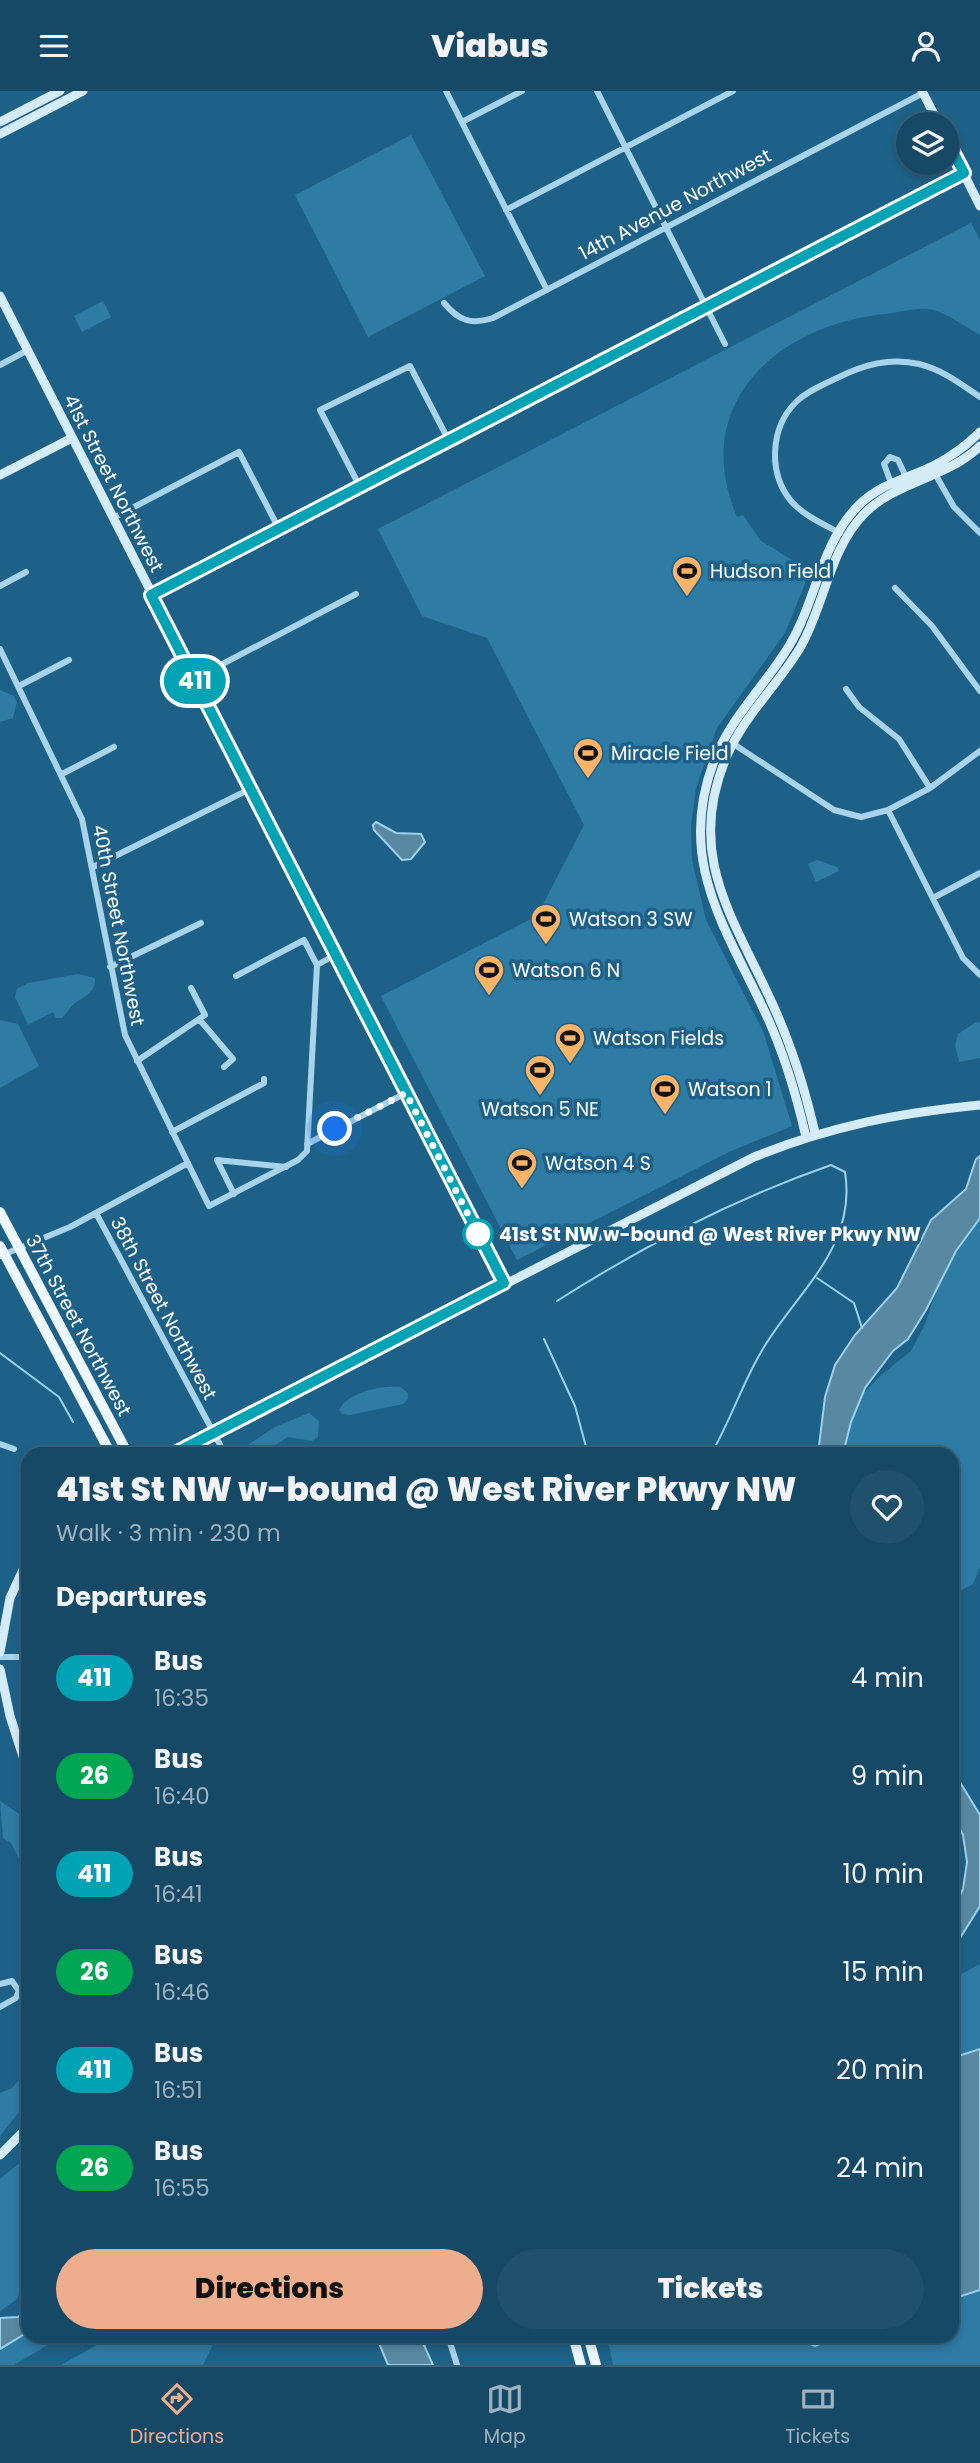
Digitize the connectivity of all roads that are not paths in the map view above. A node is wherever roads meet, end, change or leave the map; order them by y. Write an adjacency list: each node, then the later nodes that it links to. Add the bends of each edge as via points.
1 (60, 91): 9 (main road)
2 (83, 91): 11 (main road)
3 (446, 91): 10 (street)
4 (522, 91): 10 (street)
5 (597, 91): 12 (street)
6 (733, 91): 12 (street)
7 (922, 92): 8 (main road); 17 (street, 14th Avenue Northwest)
8 (933, 112)
9 (0, 122)
10 (461, 122): 16 (street)
11 (0, 134)
12 (625, 148): 16 (street); 17 (street)
13 (959, 163): 14 (main road)
14 (964, 173): 15 (main road); 21 (main road)
15 (980, 206)
16 (506, 210): 18 (street)
17 (666, 227): 18 (street, 14th Avenue Northwest); 21 (street)
18 (547, 290): 20 (street, 14th Avenue Northwest, via 494,318 474,323 458,318)
19 (0, 296): 23 (main road, 41st Street Northwest)
20 (444, 303)
21 (706, 306): 22 (street); 28 (main road)
22 (725, 344)
23 (28, 351): 24 (street); 27 (main road, 41st Street Northwest)
24 (0, 365)
25 (980, 397): 38 (street, via 935,369 888,362 858,368 797,401 776,442 779,478 797,507)
26 (980, 432): 30 (main road)
27 (72, 438): 31 (main road); 35 (main road, 41st Street Northwest)
28 (449, 441): 34 (main road); 34 (street, via 410,366 320,410)
29 (980, 446): 30 (main road, via 963,462)
30 (934, 471): 32 (main road); 37 (street, via 954,507); 38 (main road, via 871,507)
31 (0, 475)
32 (906, 477): 33 (main road); 33 (street, via 898,460 890,457 884,464)
33 (891, 483): 38 (main road, via 861,502)
34 (360, 487): 36 (main road)
35 (113, 518): 36 (street, via 239,452); 43 (main road, 41st Street Northwest)
36 (279, 529): 43 (main road)
37 (980, 533)
38 (843, 534): 50 (main road, via 798,632)
39 (26, 572): 40 (street)
40 (0, 586)
41 (895, 588): 49 (street, via 932,626)
42 (356, 594): 46 (street)
43 (151, 595): 46 (main road, 41st Street Northwest)
44 (0, 649): 47 (street, 40th Street Northwest)
45 (69, 660): 47 (street)
46 (194, 679): 55 (main road, 41st Street Northwest)
47 (19, 687): 53 (street, 40th Street Northwest)
48 (846, 689): 54 (street, via 859,707 899,739)
49 (980, 691)
50 (729, 741): 56 (street, via 842,814 861,817); 74 (main road, via 709,775 704,798 706,883 722,928 774,1033)
51 (114, 747): 53 (street)
52 (980, 751): 54 (street)
53 (62, 774): 57 (street, 40th Street Northwest, via 82,819)
54 (930, 788): 56 (street)
55 (250, 789): 57 (street); 61 (main road, 41st Street Northwest)
56 (888, 810): 59 (street)
57 (93, 867): 63 (street, 40th Street Northwest)
58 (980, 873): 59 (street)
59 (933, 898): 64 (street, via 963,958)
60 (201, 923): 63 (street)
61 (335, 955): 62 (street); 71 (main road, 41st Street Northwest)
62 (317, 965): 65 (street, via 304,940); 75 (street)
63 (110, 967): 68 (street, 40th Street Northwest, via 120,1021)
64 (980, 975)
65 (236, 976)
66 (191, 988): 67 (street, via 205,1015)
67 (199, 1019): 68 (street); 69 (street, via 233,1059)
68 (137, 1061): 73 (street, 40th Street Northwest)
69 (224, 1067)
70 (264, 1079): 73 (street)
71 (406, 1093): 75 (street); 83 (main road, 41st Street Northwest)
72 (980, 1105): 74 (main road, via 895,1114)
73 (172, 1132): 76 (street, 40th Street Northwest)
74 (811, 1135): 83 (main road, via 703,1181)
75 (307, 1144): 77 (street, via 304,1156)
76 (188, 1163): 78 (street, 40th Street Northwest, via 209,1206); 80 (street)
77 (286, 1167): 78 (street); 78 (street, via 217,1160)
78 (234, 1194)
79 (0, 1212): 81 (main road, 37th Street Northwest)
80 (96, 1213): 81 (street); 84 (street, 38th Street Northwest)
81 (19, 1249): 82 (street); 87 (main road, 37th Street Northwest)
82 (2, 1252): 86 (main road, 37th Street Northwest)
83 (504, 1283): 84 (main road)
84 (213, 1434): 88 (main road); 89 (street, 38th Street Northwest)
85 (0, 1444): 90 (street)
86 (107, 1447)
87 (124, 1447)
88 (187, 1447)
89 (221, 1447)
90 (14, 1449)
91 (21, 1574): 92 (main road, via 10,1598)
92 (0, 1654): 93 (street)
93 (21, 1656)
94 (0, 1669): 95 (main road)
95 (21, 1750)
96 (0, 1984): 97 (street, via 12,1982 19,1991)
97 (0, 2007)
98 (21, 2134): 99 (main road)
99 (0, 2155)
100 (450, 2343): 104 (street)
101 (574, 2343): 103 (main road)
102 (590, 2343): 105 (main road)
103 (578, 2361)
104 (457, 2365)
105 (596, 2365)

